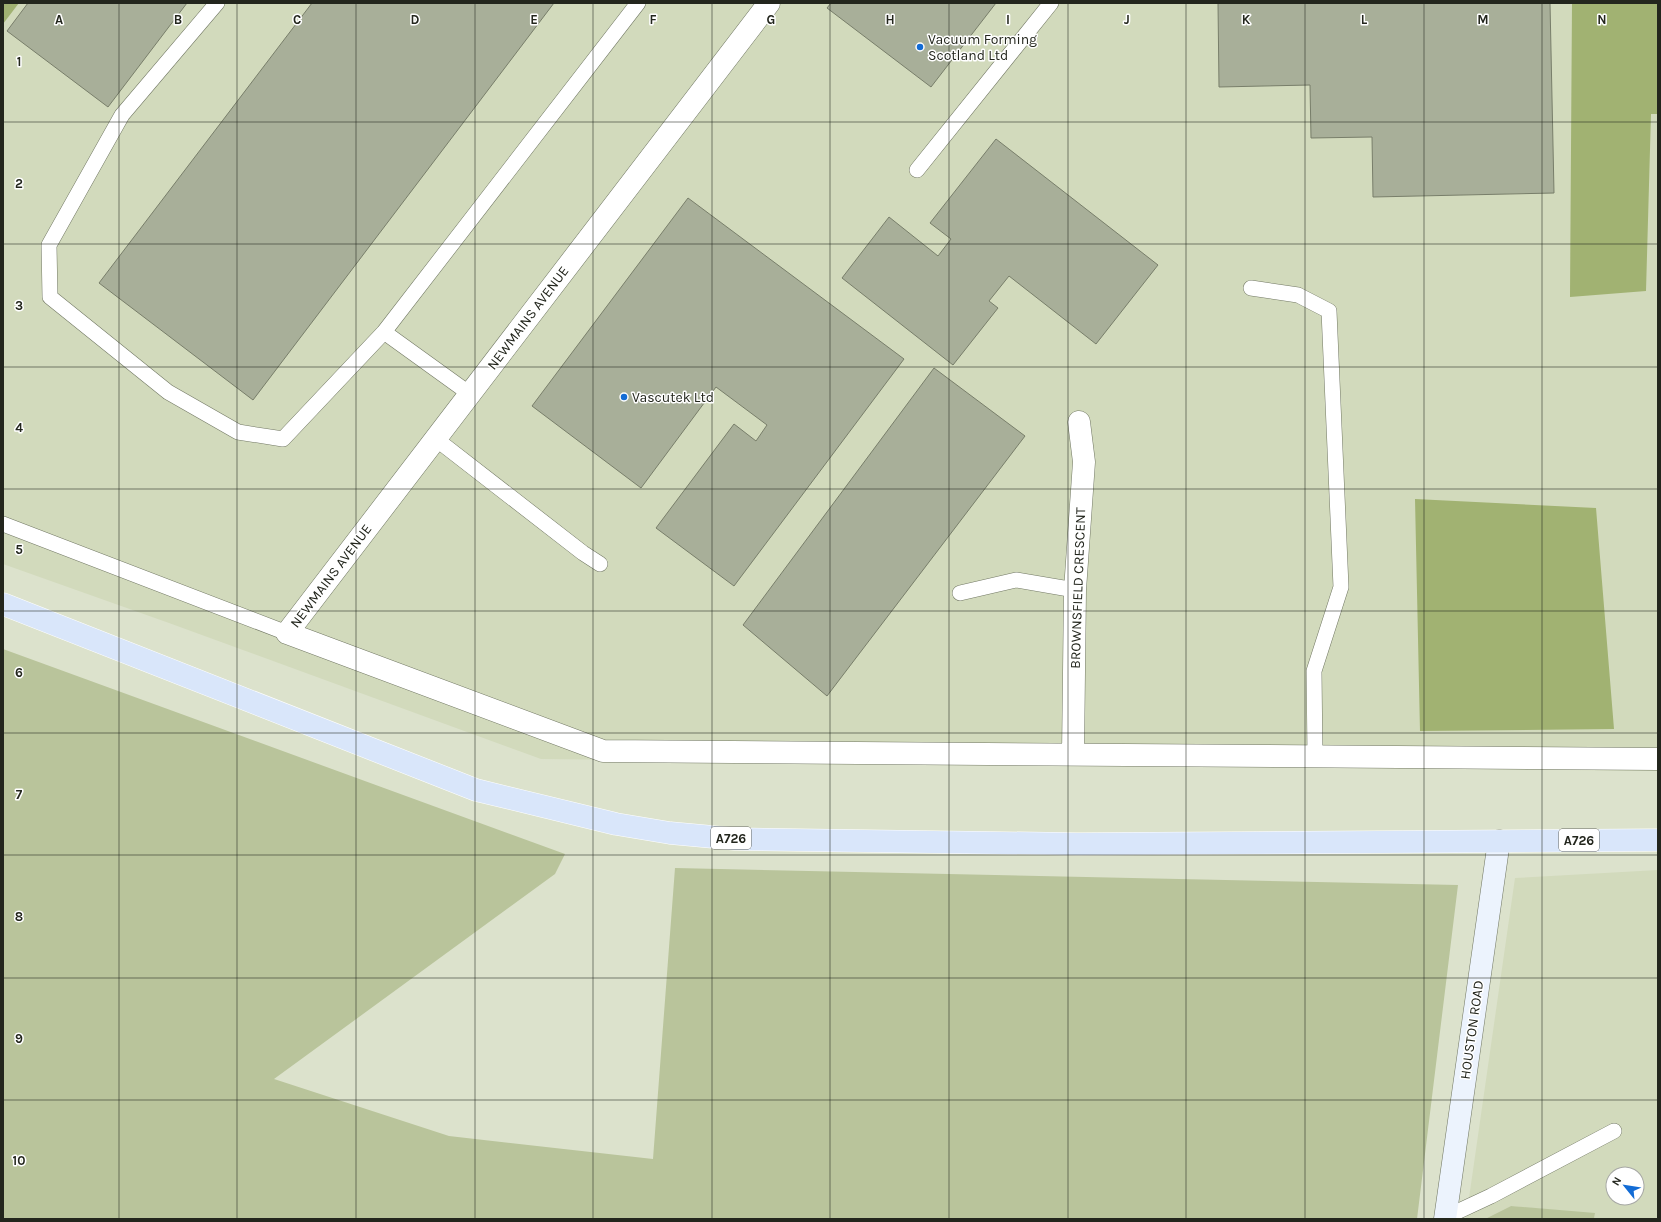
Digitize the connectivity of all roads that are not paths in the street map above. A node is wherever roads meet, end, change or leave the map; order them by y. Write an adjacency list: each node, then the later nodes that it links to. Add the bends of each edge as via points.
1 (217, 3): 7 (lane, via 122,115 49,245 50,297 168,392 238,432 283,439)
2 (638, 3): 7 (lane)
3 (769, 3): 8 (street, NEWMAINS AVENUE)
4 (1051, 3): 5 (lane)
5 (917, 170)
6 (1251, 288): 18 (lane, via 1298,294 1329,310 1341,587 1314,671)
7 (384, 332): 8 (lane)
8 (470, 394): 10 (street, NEWMAINS AVENUE)
9 (1079, 422): 13 (street, BROWNSFIELD CRESCENT, via 1084,462)
10 (436, 439): 12 (lane); 16 (street, NEWMAINS AVENUE)
11 (3, 524): 16 (lane)
12 (600, 564)
13 (1075, 590): 14 (lane, via 1016,580); 17 (street, BROWNSFIELD CRESCENT)
14 (960, 594)
15 (3, 604): 21 (main road, A726, via 476,790 616,824 670,833 735,839 1038,843)
16 (287, 634): 17 (street, via 603,751)
17 (1073, 754): 18 (street)
18 (1315, 756): 19 (street)
19 (1658, 759)
20 (1658, 840): 21 (main road, A726)
21 (1499, 841): 23 (main road, HOUSTON ROAD)
22 (1614, 1131): 23 (lane)
23 (1445, 1218)

